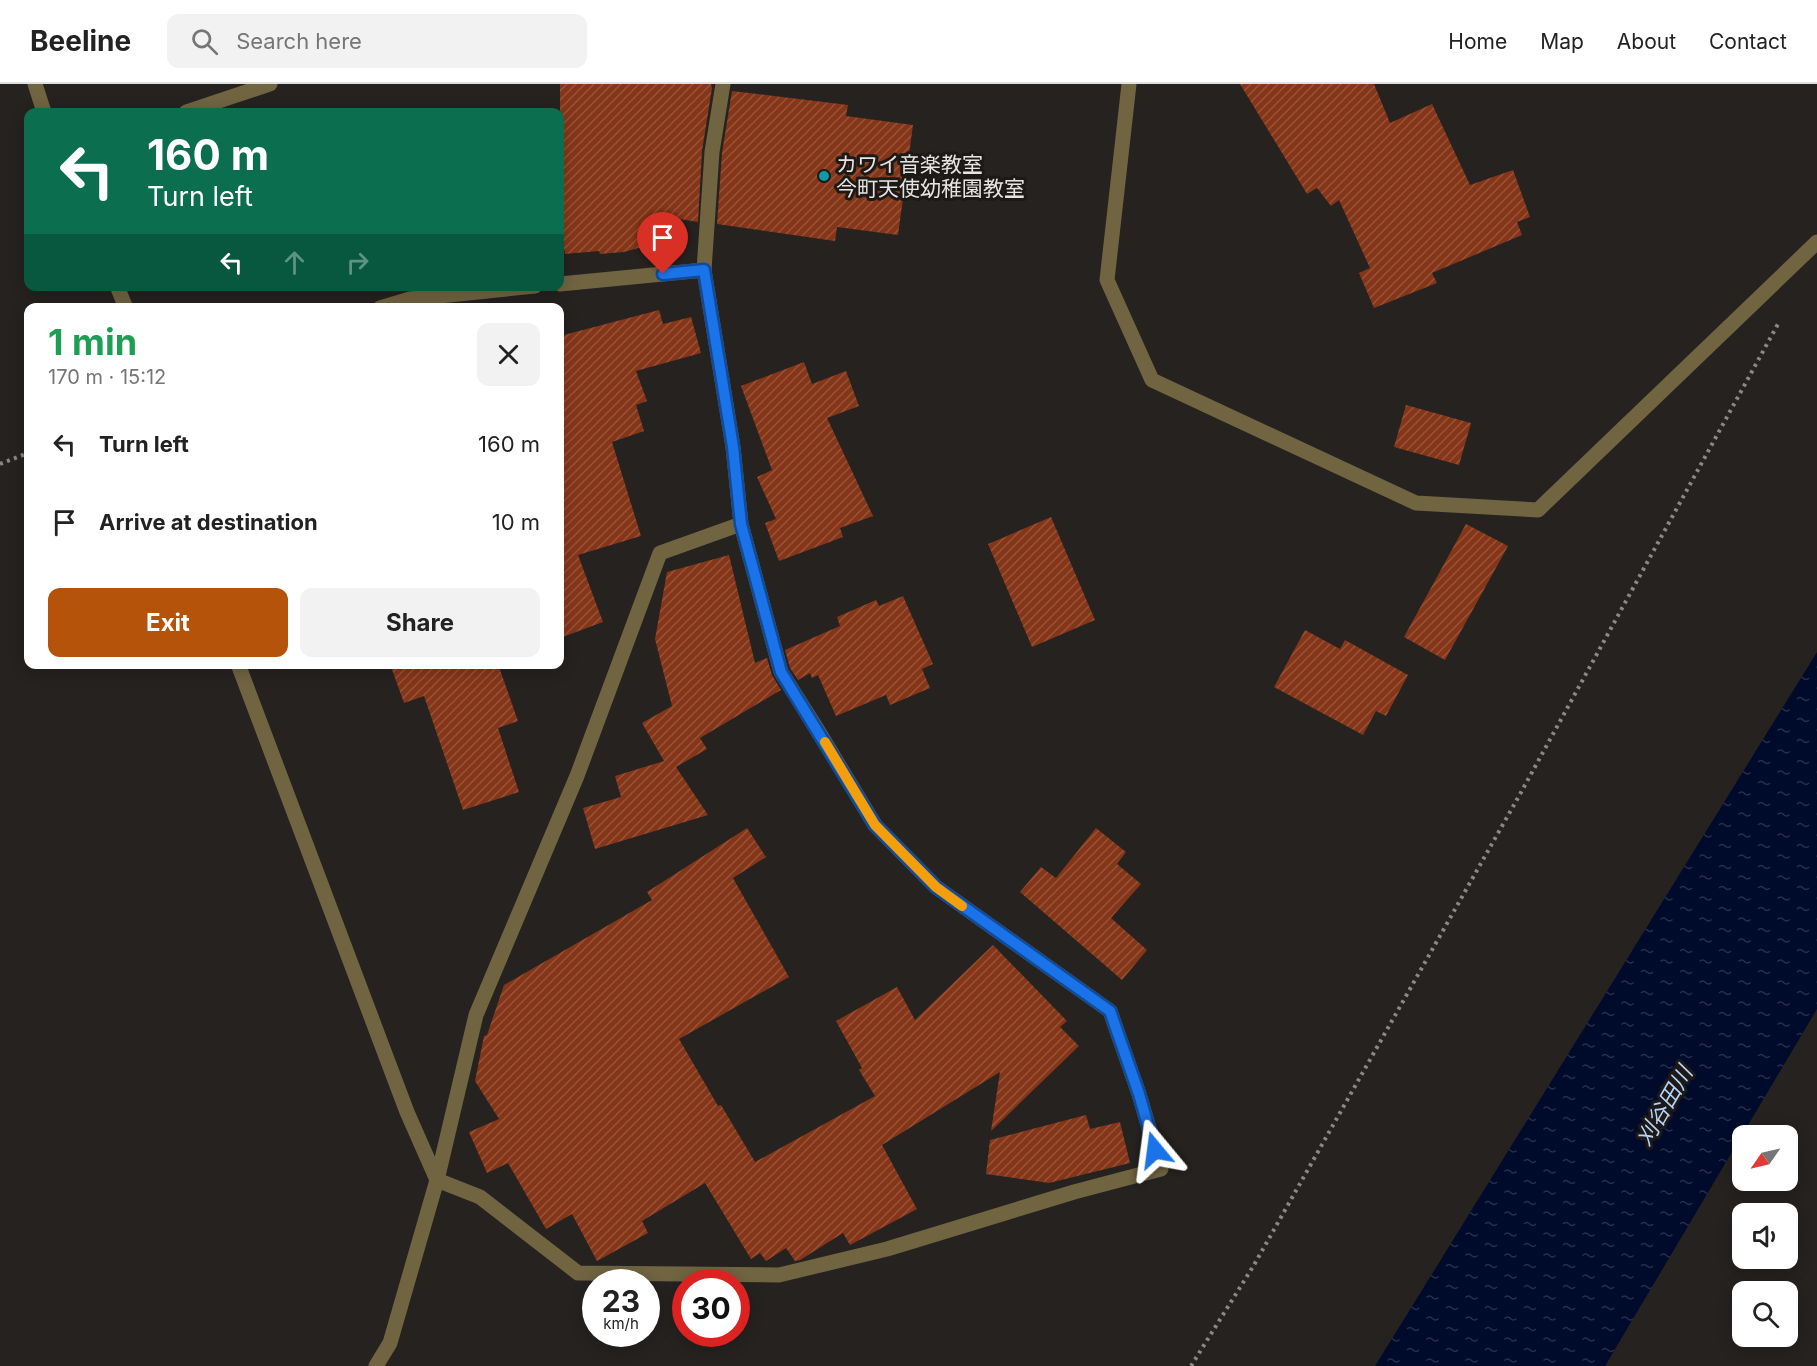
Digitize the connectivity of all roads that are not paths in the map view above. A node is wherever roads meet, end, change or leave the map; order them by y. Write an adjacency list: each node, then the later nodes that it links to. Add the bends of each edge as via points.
1 (35, 84): 5 (street)
2 (270, 84): 6 (street)
3 (723, 84): 8 (street, via 712,152)
4 (1129, 84): 7 (street, via 1107,280 1152,380 1416,503 1538,510)
5 (43, 108)
6 (198, 108)
7 (1817, 242)
8 (704, 270): 9 (street); 12 (street, via 732,436)
9 (564, 284)
10 (487, 291): 11 (street)
11 (397, 303)
12 (741, 524): 14 (street, via 660,553 577,776 476,1015); 14 (street, via 781,672 875,825 936,887 1110,1011 1161,1169 887,1249 779,1275 578,1273 480,1197)
13 (240, 669): 14 (street, via 407,1112)
14 (437, 1180): 15 (street, via 390,1343)
15 (376, 1366)

